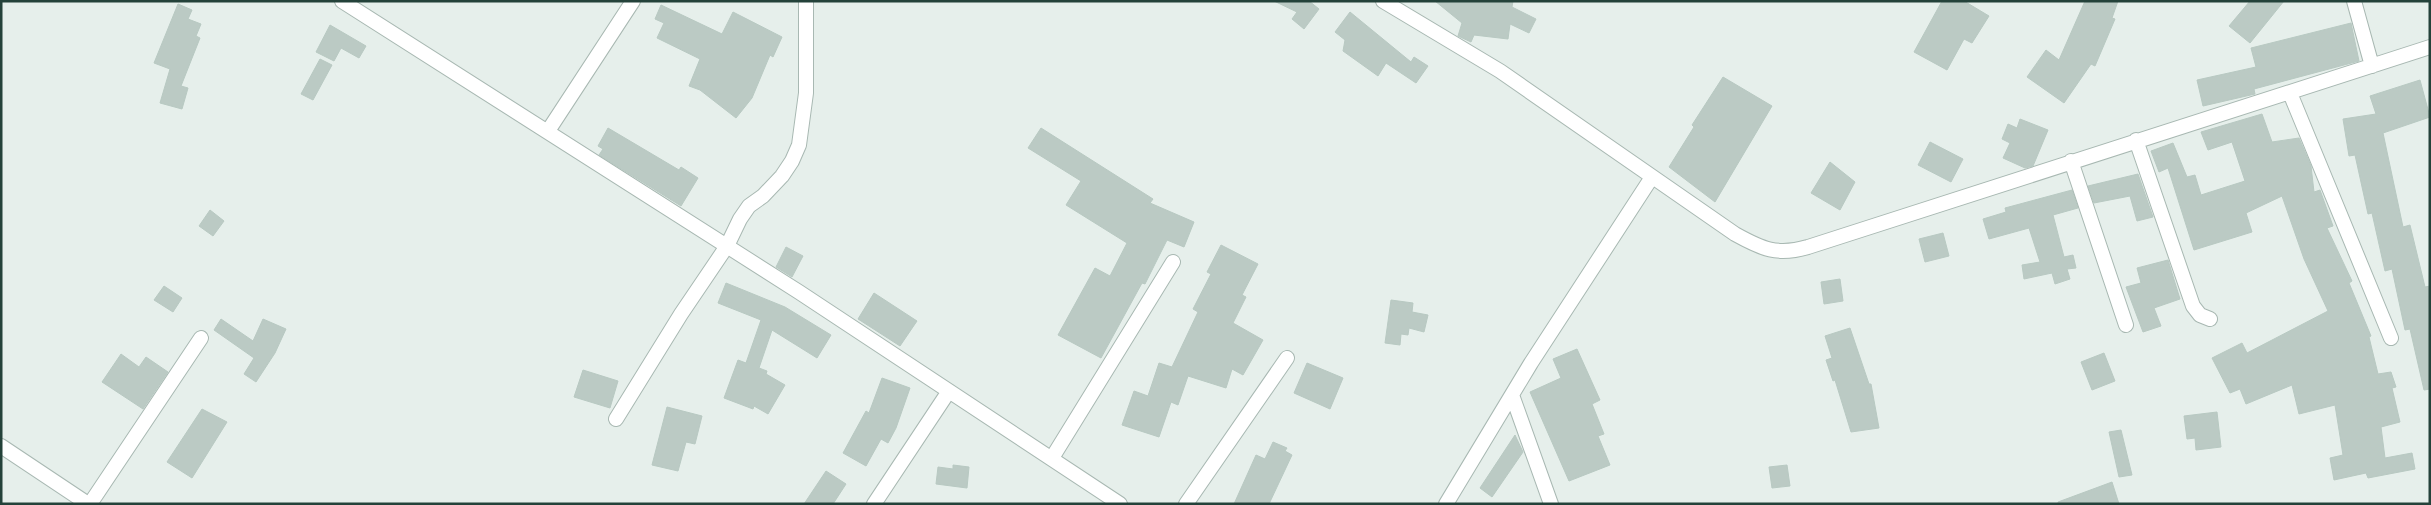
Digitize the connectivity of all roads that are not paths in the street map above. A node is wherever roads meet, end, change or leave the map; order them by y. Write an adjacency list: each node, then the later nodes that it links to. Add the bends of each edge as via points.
1 (342, 1): 9 (street)
2 (633, 1): 9 (street)
3 (806, 1): 13 (street, via 806,93 799,145 782,176 749,206)
4 (1383, 1): 12 (street, via 1500,71)
5 (2354, 1): 7 (street)
6 (2430, 47): 7 (street)
7 (2372, 66): 8 (street)
8 (2290, 93): 10 (street); 18 (street)
9 (548, 131): 13 (street)
10 (2136, 140): 11 (street); 15 (street, via 2194,306 2200,315)
11 (2071, 161): 12 (street, via 1790,252 1772,251 1741,238); 16 (street)
12 (1652, 176): 21 (street)
13 (727, 246): 20 (street); 22 (street)
14 (1173, 262): 24 (street)
15 (2210, 319)
16 (2126, 325)
17 (201, 338): 25 (street)
18 (2391, 338)
19 (1287, 358): 28 (street)
20 (949, 391): 24 (street); 26 (street)
21 (1512, 396): 29 (street); 30 (street)
22 (616, 419)
23 (1, 446): 25 (street)
24 (1052, 458): 27 (street)
25 (89, 504)
26 (874, 504)
27 (1120, 504)
28 (1186, 504)
29 (1446, 504)
30 (1552, 504)

